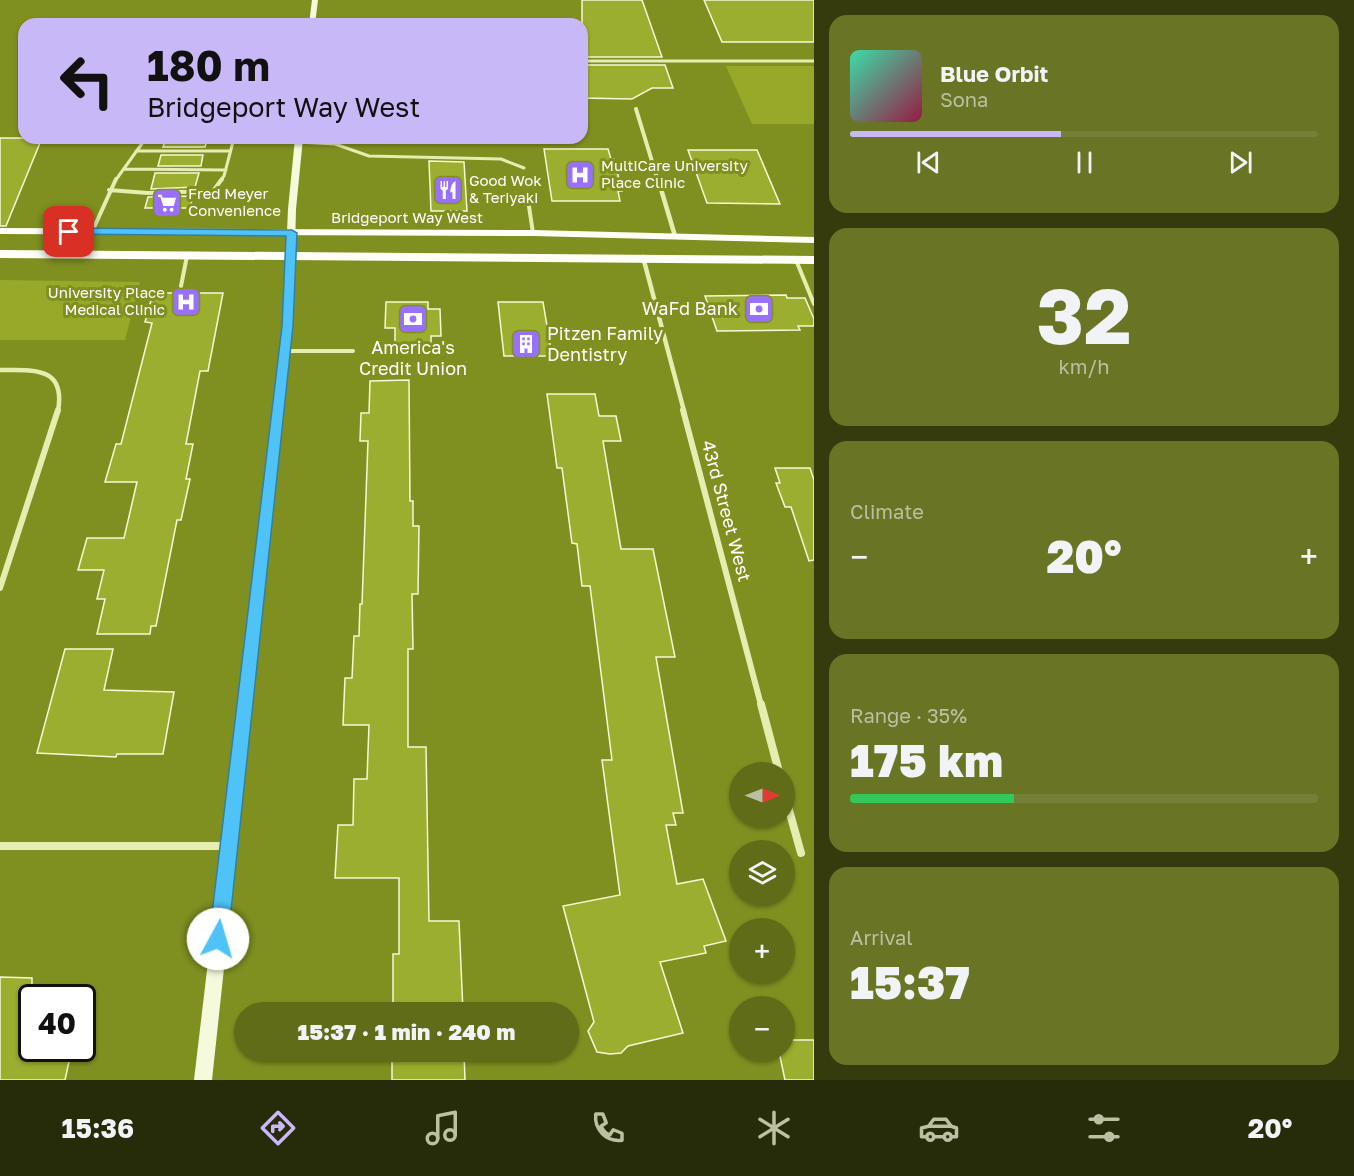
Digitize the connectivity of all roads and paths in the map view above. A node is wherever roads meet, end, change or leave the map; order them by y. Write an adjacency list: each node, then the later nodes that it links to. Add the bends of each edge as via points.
1 (315, 0): 2 (street)
2 (313, 18)
3 (588, 61): 4 (lane)
4 (814, 62)
5 (636, 109): 21 (street)
6 (142, 144): 10 (lane)
7 (232, 144): 11 (lane)
8 (298, 144): 19 (street)
9 (339, 144): 12 (lane, via 369,156 501,159)
10 (136, 152): 11 (lane); 13 (lane)
11 (230, 152): 14 (lane)
12 (524, 168)
13 (123, 169): 14 (lane); 15 (lane)
14 (226, 170): 15 (lane, via 213,191)
15 (109, 190): 18 (lane)
16 (527, 193): 20 (lane)
17 (0, 231): 18 (main road, Bridgeport Way West)
18 (92, 232): 19 (main road, Bridgeport Way West)
19 (292, 233): 20 (main road, Bridgeport Way West); 25 (street)
20 (533, 233): 21 (main road, Bridgeport Way West)
21 (675, 236): 22 (main road, Bridgeport Way West)
22 (814, 240)
23 (0, 254): 24 (main road)
24 (187, 256): 25 (main road); 29 (lane)
25 (291, 257): 26 (main road); 31 (street)
26 (643, 257): 27 (main road); 35 (street, 43rd Street West)
27 (796, 260): 28 (main road); 30 (lane)
28 (814, 260)
29 (181, 286)
30 (814, 304)
31 (285, 351): 32 (lane); 38 (street)
32 (353, 351)
33 (0, 370): 34 (street, via 37,371 56,380 61,397)
34 (0, 588)
35 (776, 762)
36 (794, 828): 39 (street)
37 (0, 846): 38 (street)
38 (228, 846): 40 (street)
39 (801, 853)
40 (203, 1080)

